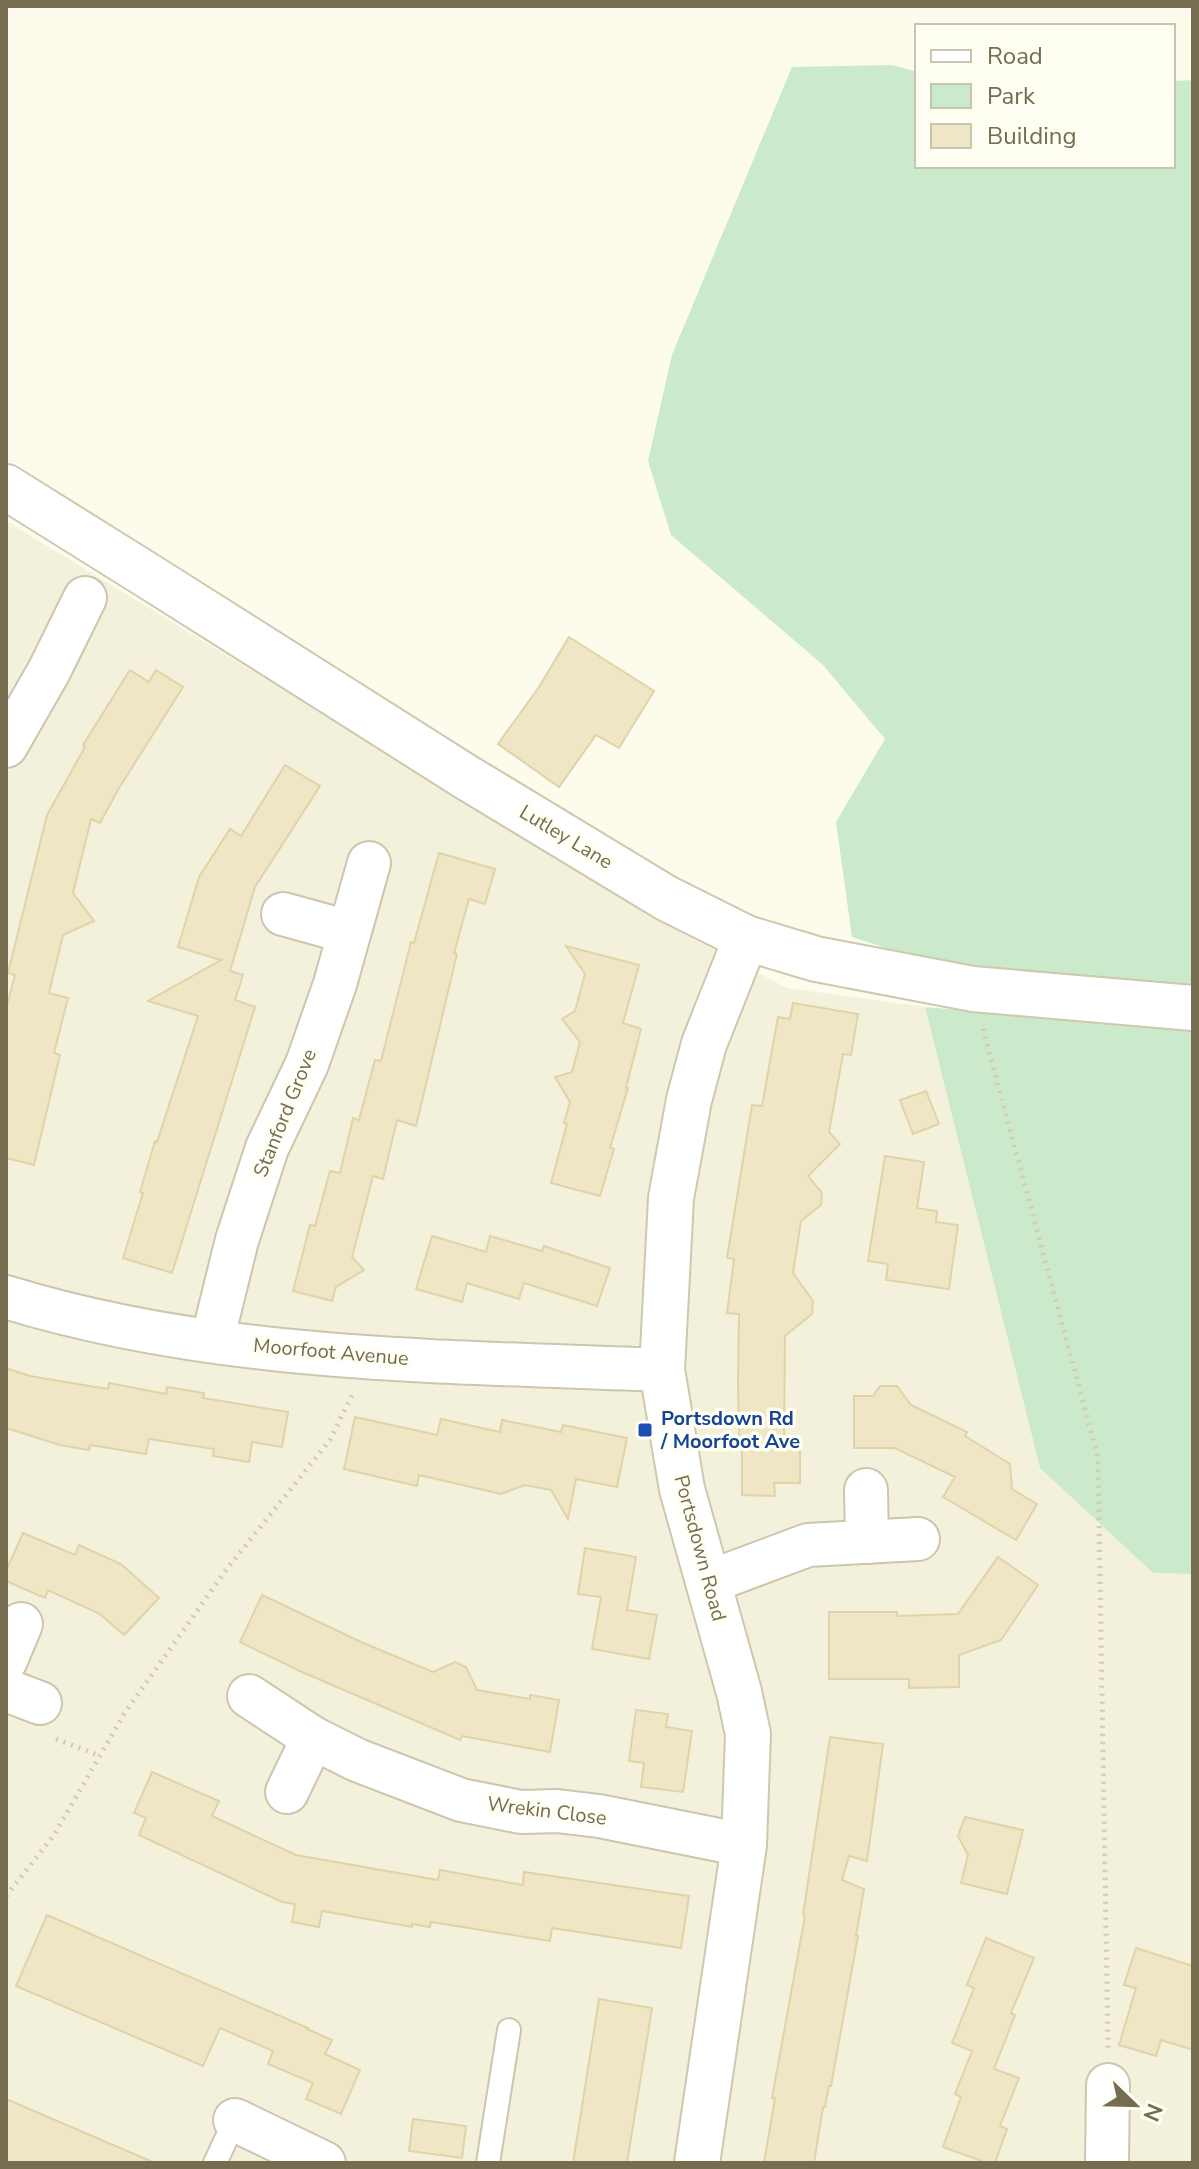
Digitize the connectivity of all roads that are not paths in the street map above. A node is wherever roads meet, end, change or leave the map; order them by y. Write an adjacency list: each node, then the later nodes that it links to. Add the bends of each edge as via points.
1 (6, 487): 7 (street, Lutley Lane, via 466,777 666,898)
2 (85, 598): 3 (street)
3 (6, 746)
4 (369, 863): 6 (street, Stanford Grove)
5 (283, 914): 6 (street)
6 (348, 932): 10 (street, Stanford Grove, via 307,1064 263,1161)
7 (746, 938): 8 (street, Lutley Lane, via 816,959 973,989); 11 (street, Portsdown Road, via 704,1044 689,1100 671,1198)
8 (1193, 1008)
9 (6, 1297): 10 (street, Moorfoot Avenue)
10 (212, 1341): 11 (street, Moorfoot Avenue, via 370,1358)
11 (662, 1370): 15 (street, Portsdown Road, via 682,1489)
12 (866, 1490): 14 (street)
13 (918, 1539): 14 (street)
14 (867, 1542): 15 (street, via 808,1545)
15 (709, 1582): 19 (street, Portsdown Road, via 748,1734)
16 (249, 1696): 17 (street, Wrekin Close)
17 (313, 1738): 18 (street); 19 (street, Wrekin Close, via 461,1800 521,1812 599,1816)
18 (287, 1792)
19 (744, 1845): 26 (street, Portsdown Road)
20 (509, 2030): 25 (lane)
21 (1108, 2085): 27 (street)
22 (235, 2120): 23 (lane); 24 (street)
23 (215, 2163)
24 (324, 2163)
25 (488, 2163)
26 (697, 2163)
27 (1107, 2163)

